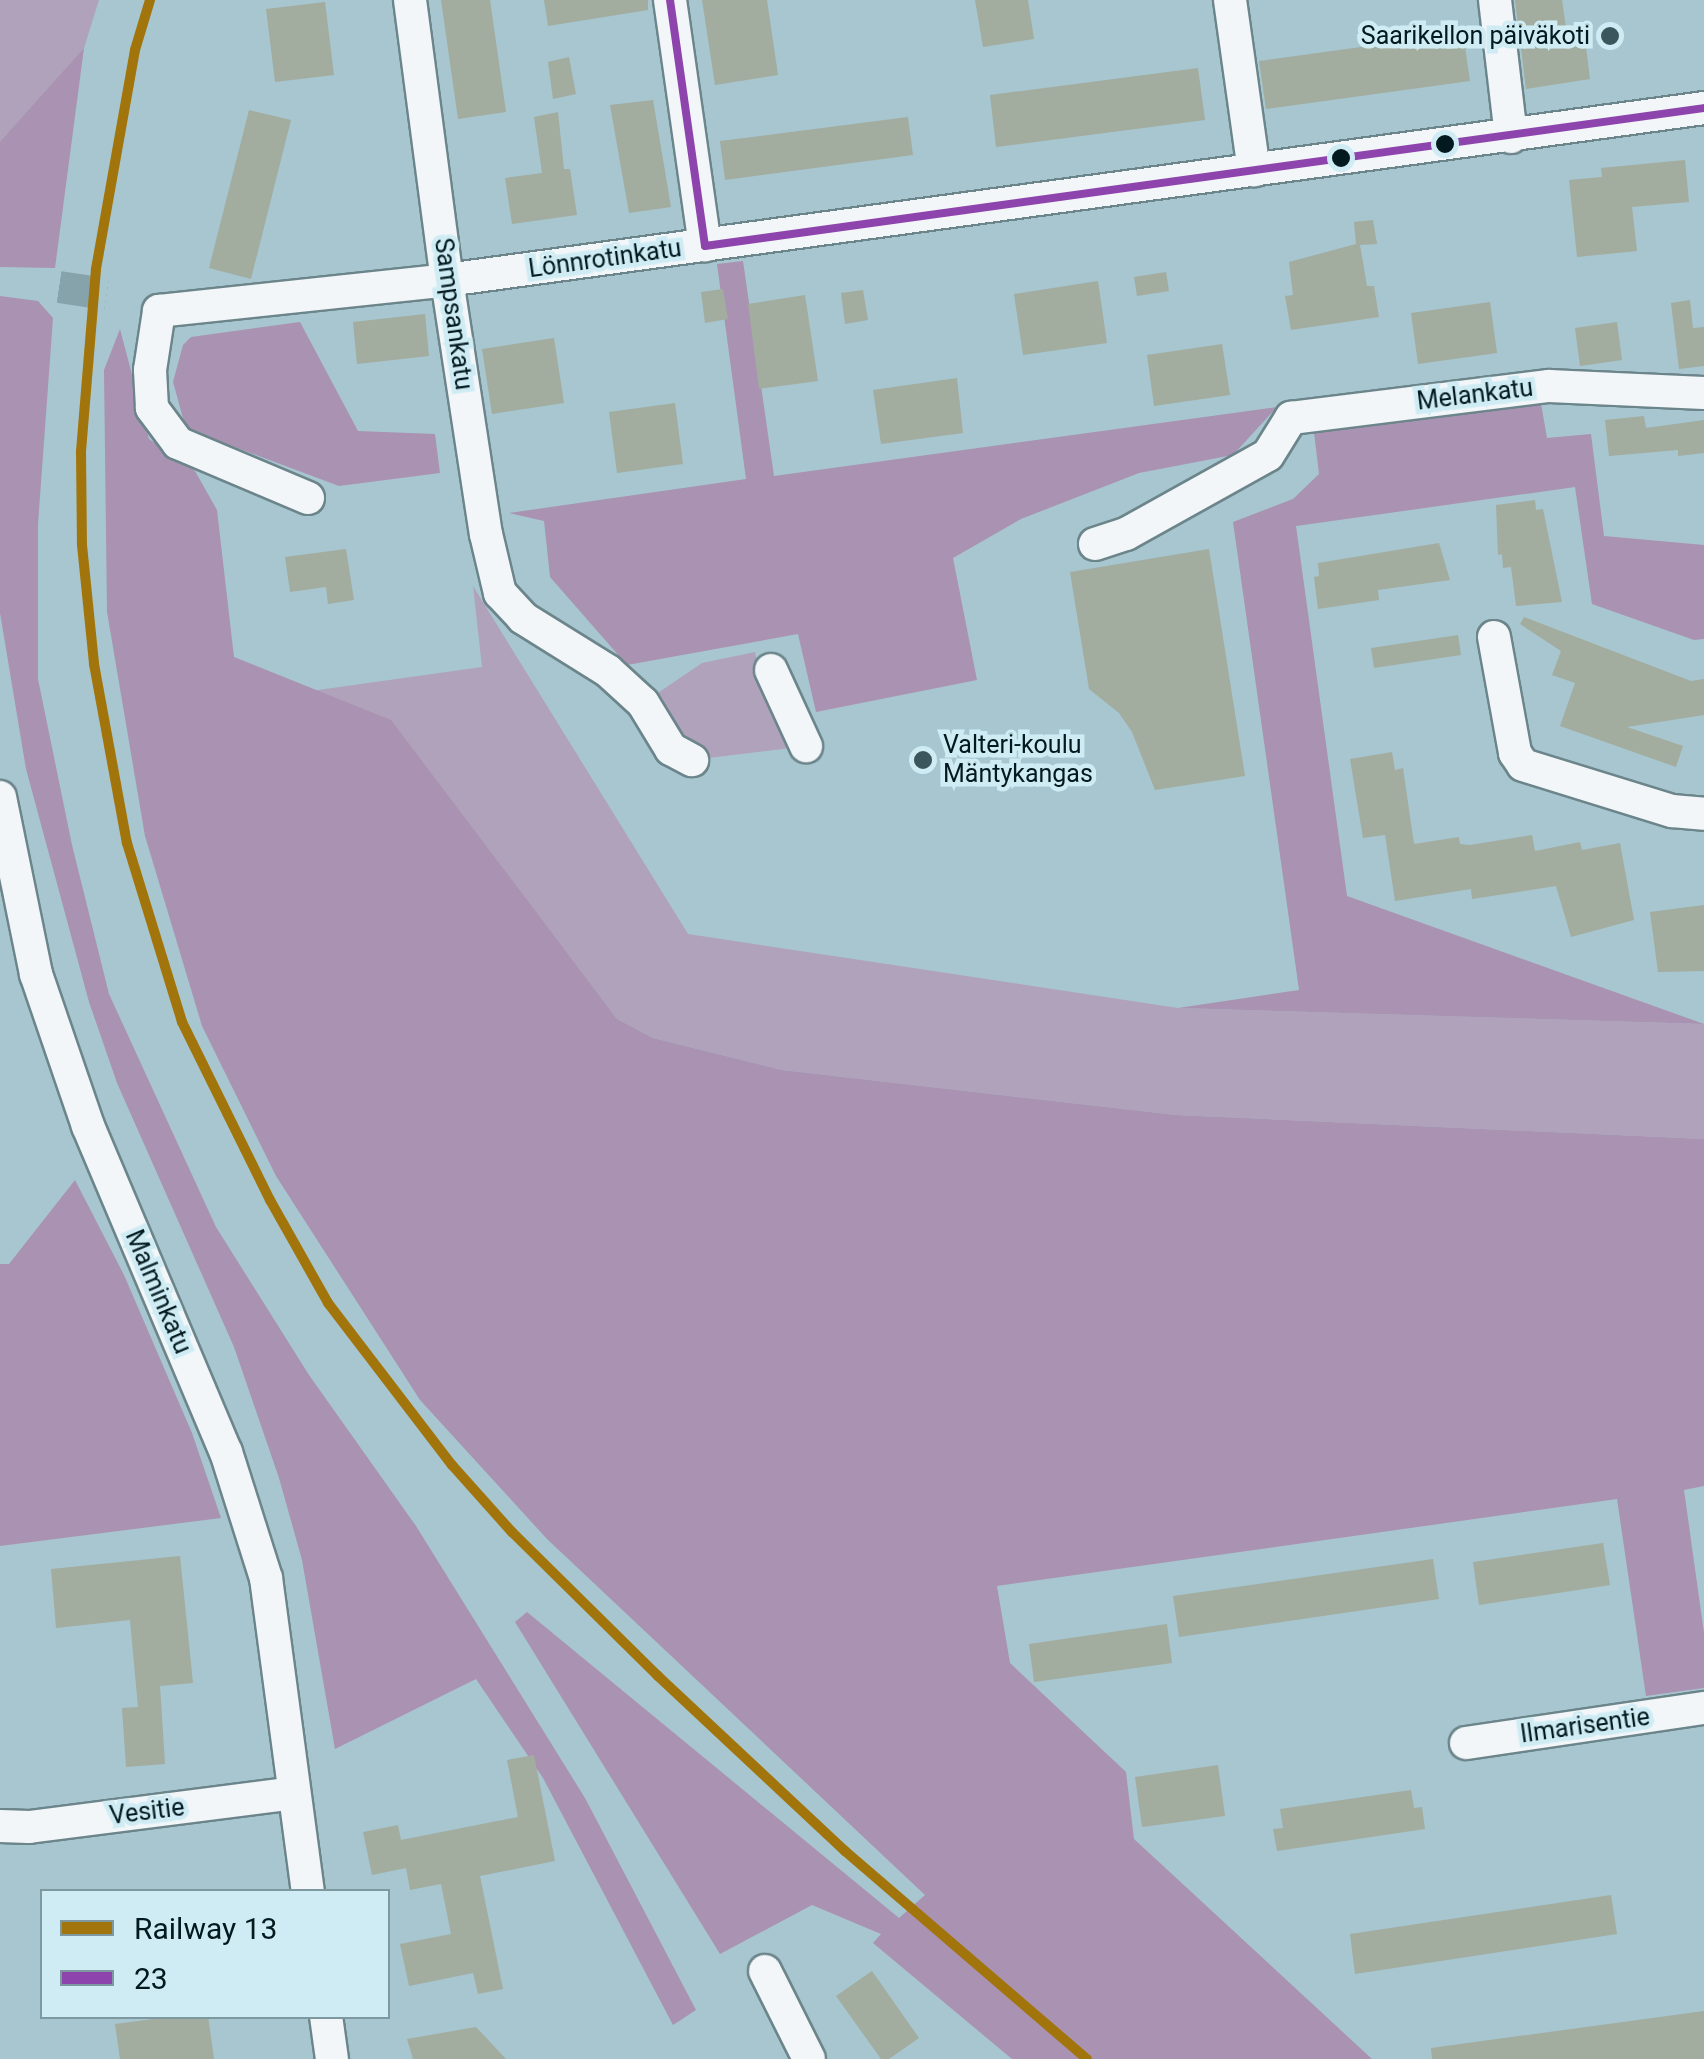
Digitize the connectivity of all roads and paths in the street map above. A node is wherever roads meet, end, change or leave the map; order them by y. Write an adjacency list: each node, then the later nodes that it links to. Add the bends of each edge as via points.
1 (410, 0): 9 (street, Sampsankatu)
2 (670, 0): 8 (street)
3 (1230, 0): 7 (street)
4 (1495, 0): 6 (street)
5 (1704, 108): 6 (street, Lönnrotinkatu)
6 (1511, 137): 7 (street, Lönnrotinkatu)
7 (1254, 170): 8 (street, Lönnrotinkatu)
8 (705, 246): 9 (street, Lönnrotinkatu)
9 (448, 280): 11 (street, Lönnrotinkatu, via 160,311 150,370 152,408 178,443); 16 (street, Sampsankatu, via 500,593 522,618 608,671 643,703 671,749)
10 (1704, 393): 12 (street, Melankatu, via 1549,386 1291,418 1268,455 1126,534)
11 (308, 498)
12 (1095, 544)
13 (1494, 636): 18 (street, via 1523,766 1672,811)
14 (770, 670): 15 (street)
15 (806, 746)
16 (692, 760)
17 (0, 797): 21 (street, Malminkatu, via 36,974 88,1126 226,1452 266,1578)
18 (1704, 814)
19 (1704, 1708): 20 (street, Ilmarisentie)
20 (1466, 1744)
21 (294, 1792): 22 (street, Vesitie); 23 (street, Malminkatu)
22 (0, 1826)
23 (308, 1889)
24 (765, 1971): 27 (street)
25 (326, 2019): 26 (street)
26 (332, 2059)
27 (809, 2059)

